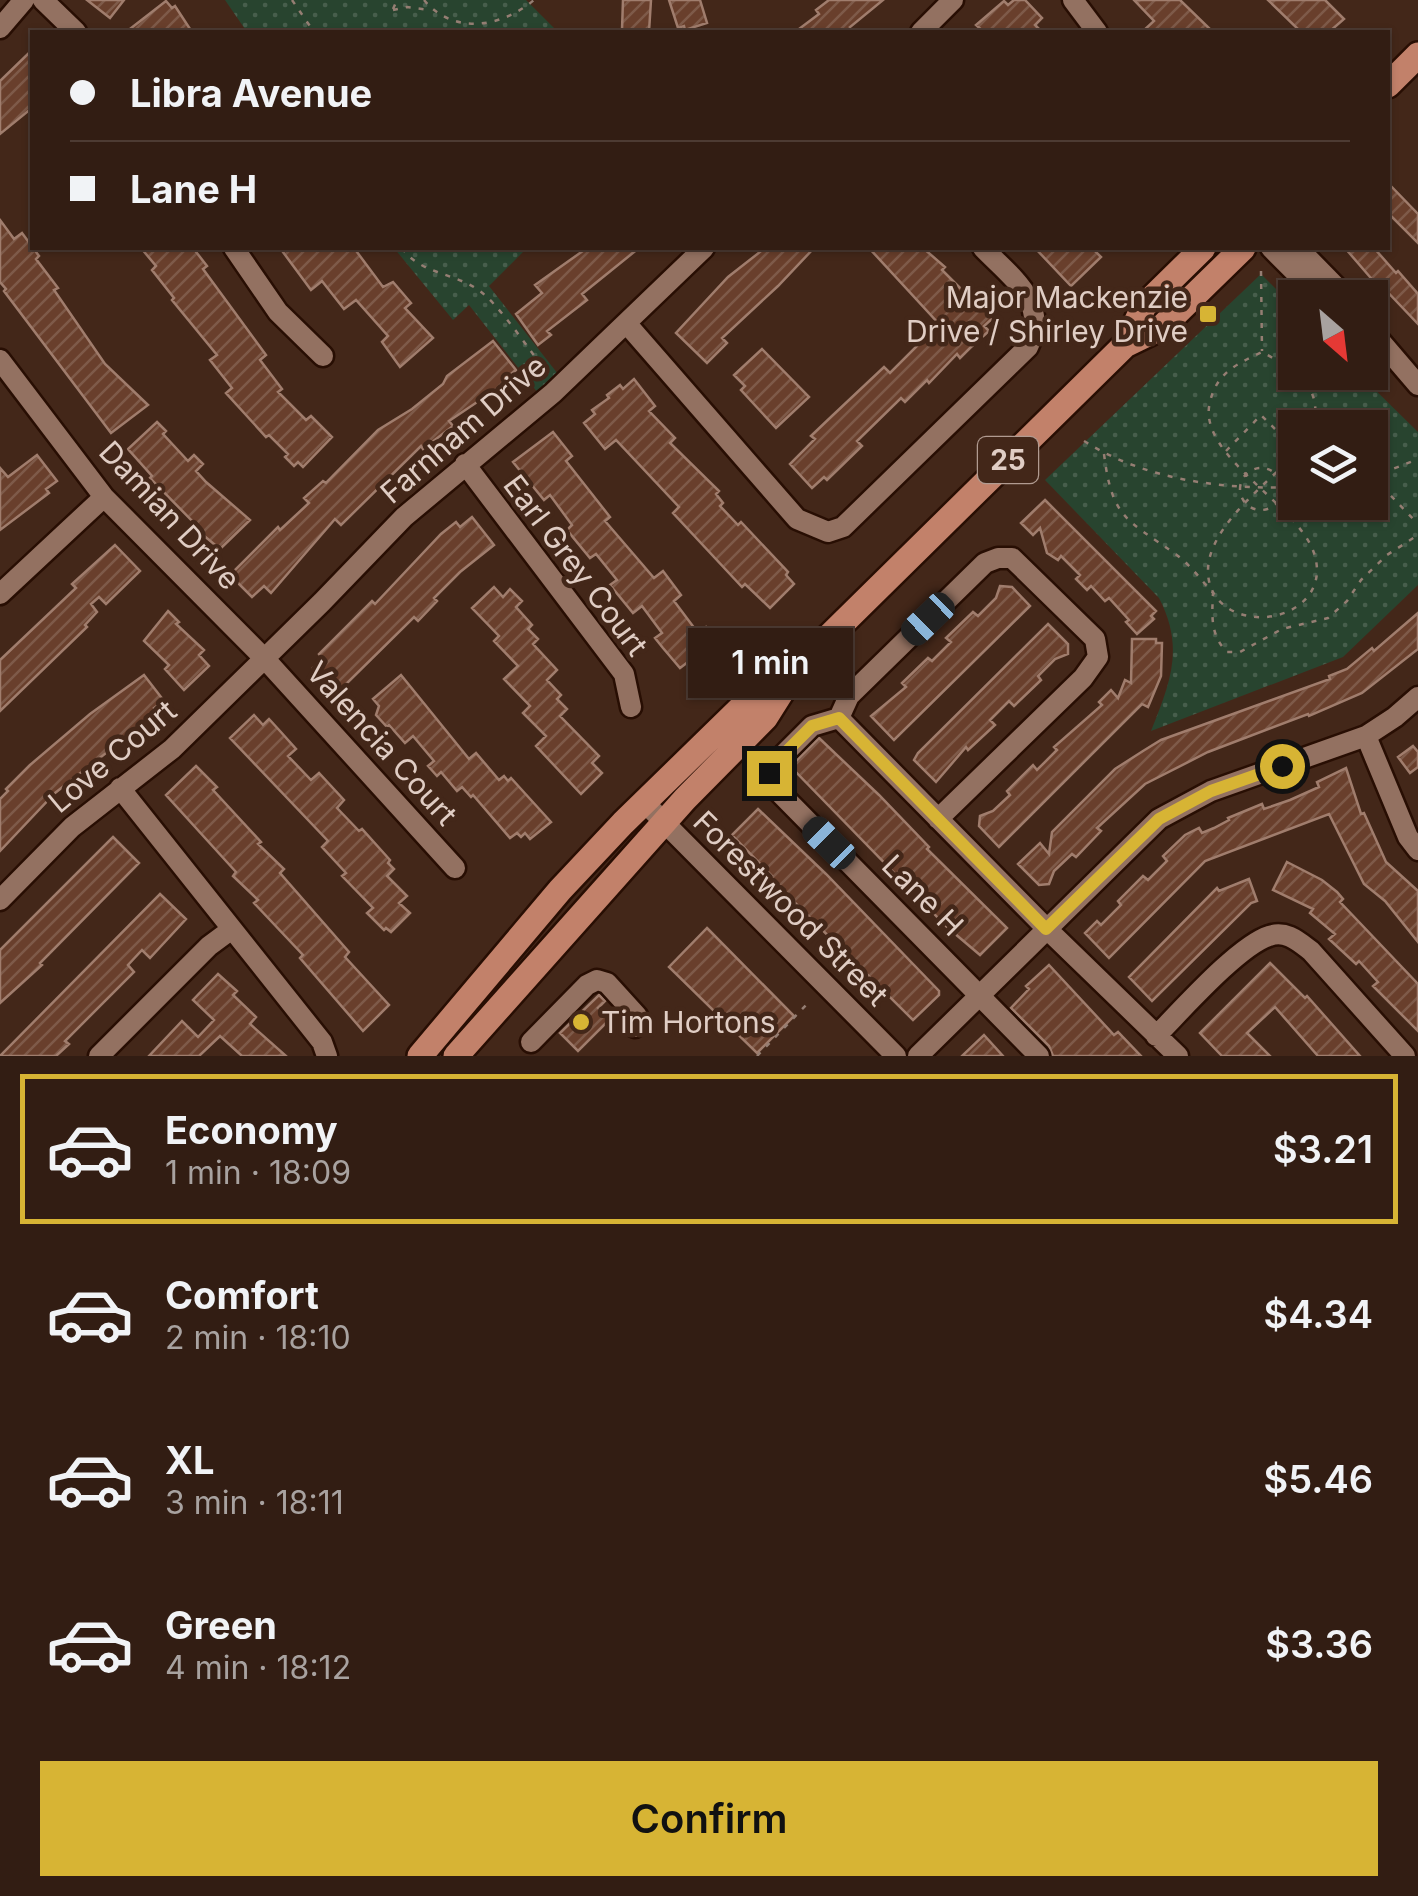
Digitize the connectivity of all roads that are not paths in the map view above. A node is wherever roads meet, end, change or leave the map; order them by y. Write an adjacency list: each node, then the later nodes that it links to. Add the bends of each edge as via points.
1 (24, 0): 5 (street)
2 (43, 0): 6 (street)
3 (953, 0): 7 (street)
4 (1073, 0): 8 (street)
5 (0, 28)
6 (74, 30)
7 (923, 30)
8 (1096, 30)
9 (1418, 55): 10 (main road)
10 (1390, 83)
11 (235, 250): 23 (street, via 278,312)
12 (702, 250): 20 (street, Farnham Drive)
13 (985, 250): 20 (street, via 1035,309 1037,329 1028,346 844,527 828,532 797,518)
14 (1201, 250): 21 (main road, 25, via 1144,306)
15 (1241, 250): 21 (main road, 25, via 1162,327)
16 (1273, 250): 18 (street)
17 (1300, 250): 19 (street)
18 (1304, 280)
19 (1329, 280)
20 (628, 324): 26 (street, Farnham Drive)
21 (1124, 344): 30 (main road, 25)
22 (1388, 354): 25 (street)
23 (323, 356)
24 (0, 360): 27 (street, Damian Drive)
25 (1418, 385)
26 (465, 464): 29 (street, Farnham Drive); 32 (street, Earl Grey Court, via 624,674)
27 (104, 497): 28 (street); 29 (street, Damian Drive)
28 (0, 594)
29 (264, 659): 35 (street, Love Court, via 172,749); 40 (street, Valencia Court)
30 (797, 668): 36 (main road, 25, via 747,702); 38 (main road, 25, via 764,718)
31 (1418, 697): 34 (street)
32 (631, 707)
33 (839, 718): 37 (street); 37 (street, via 849,696 992,560 1018,562 1082,626 1098,648 1094,666); 44 (street, Lane H, via 812,726 772,766 772,785)
34 (1366, 736): 39 (street); 43 (street, via 1186,802 1159,819)
35 (120, 788): 41 (street, Love Court); 42 (street)
36 (644, 802): 38 (street, Forestwood Street); 50 (main road, 25)
37 (938, 819): 43 (street)
38 (664, 824): 51 (main road, 25); 52 (street, Forestwood Street)
39 (1418, 850)
40 (455, 868)
41 (0, 900)
42 (232, 929): 48 (street); 49 (street)
43 (1046, 929): 44 (street); 46 (street)
44 (978, 995): 53 (street); 54 (street, Lane H)
45 (635, 1027): 47 (street, via 637,1016 597,980)
46 (1156, 1036): 55 (street); 56 (street, via 1245,950 1281,935 1311,951)
47 (531, 1042)
48 (99, 1056)
49 (327, 1056)
50 (420, 1056)
51 (456, 1056)
52 (896, 1056)
53 (918, 1056)
54 (1040, 1056)
55 (1178, 1056)
56 (1405, 1056)

